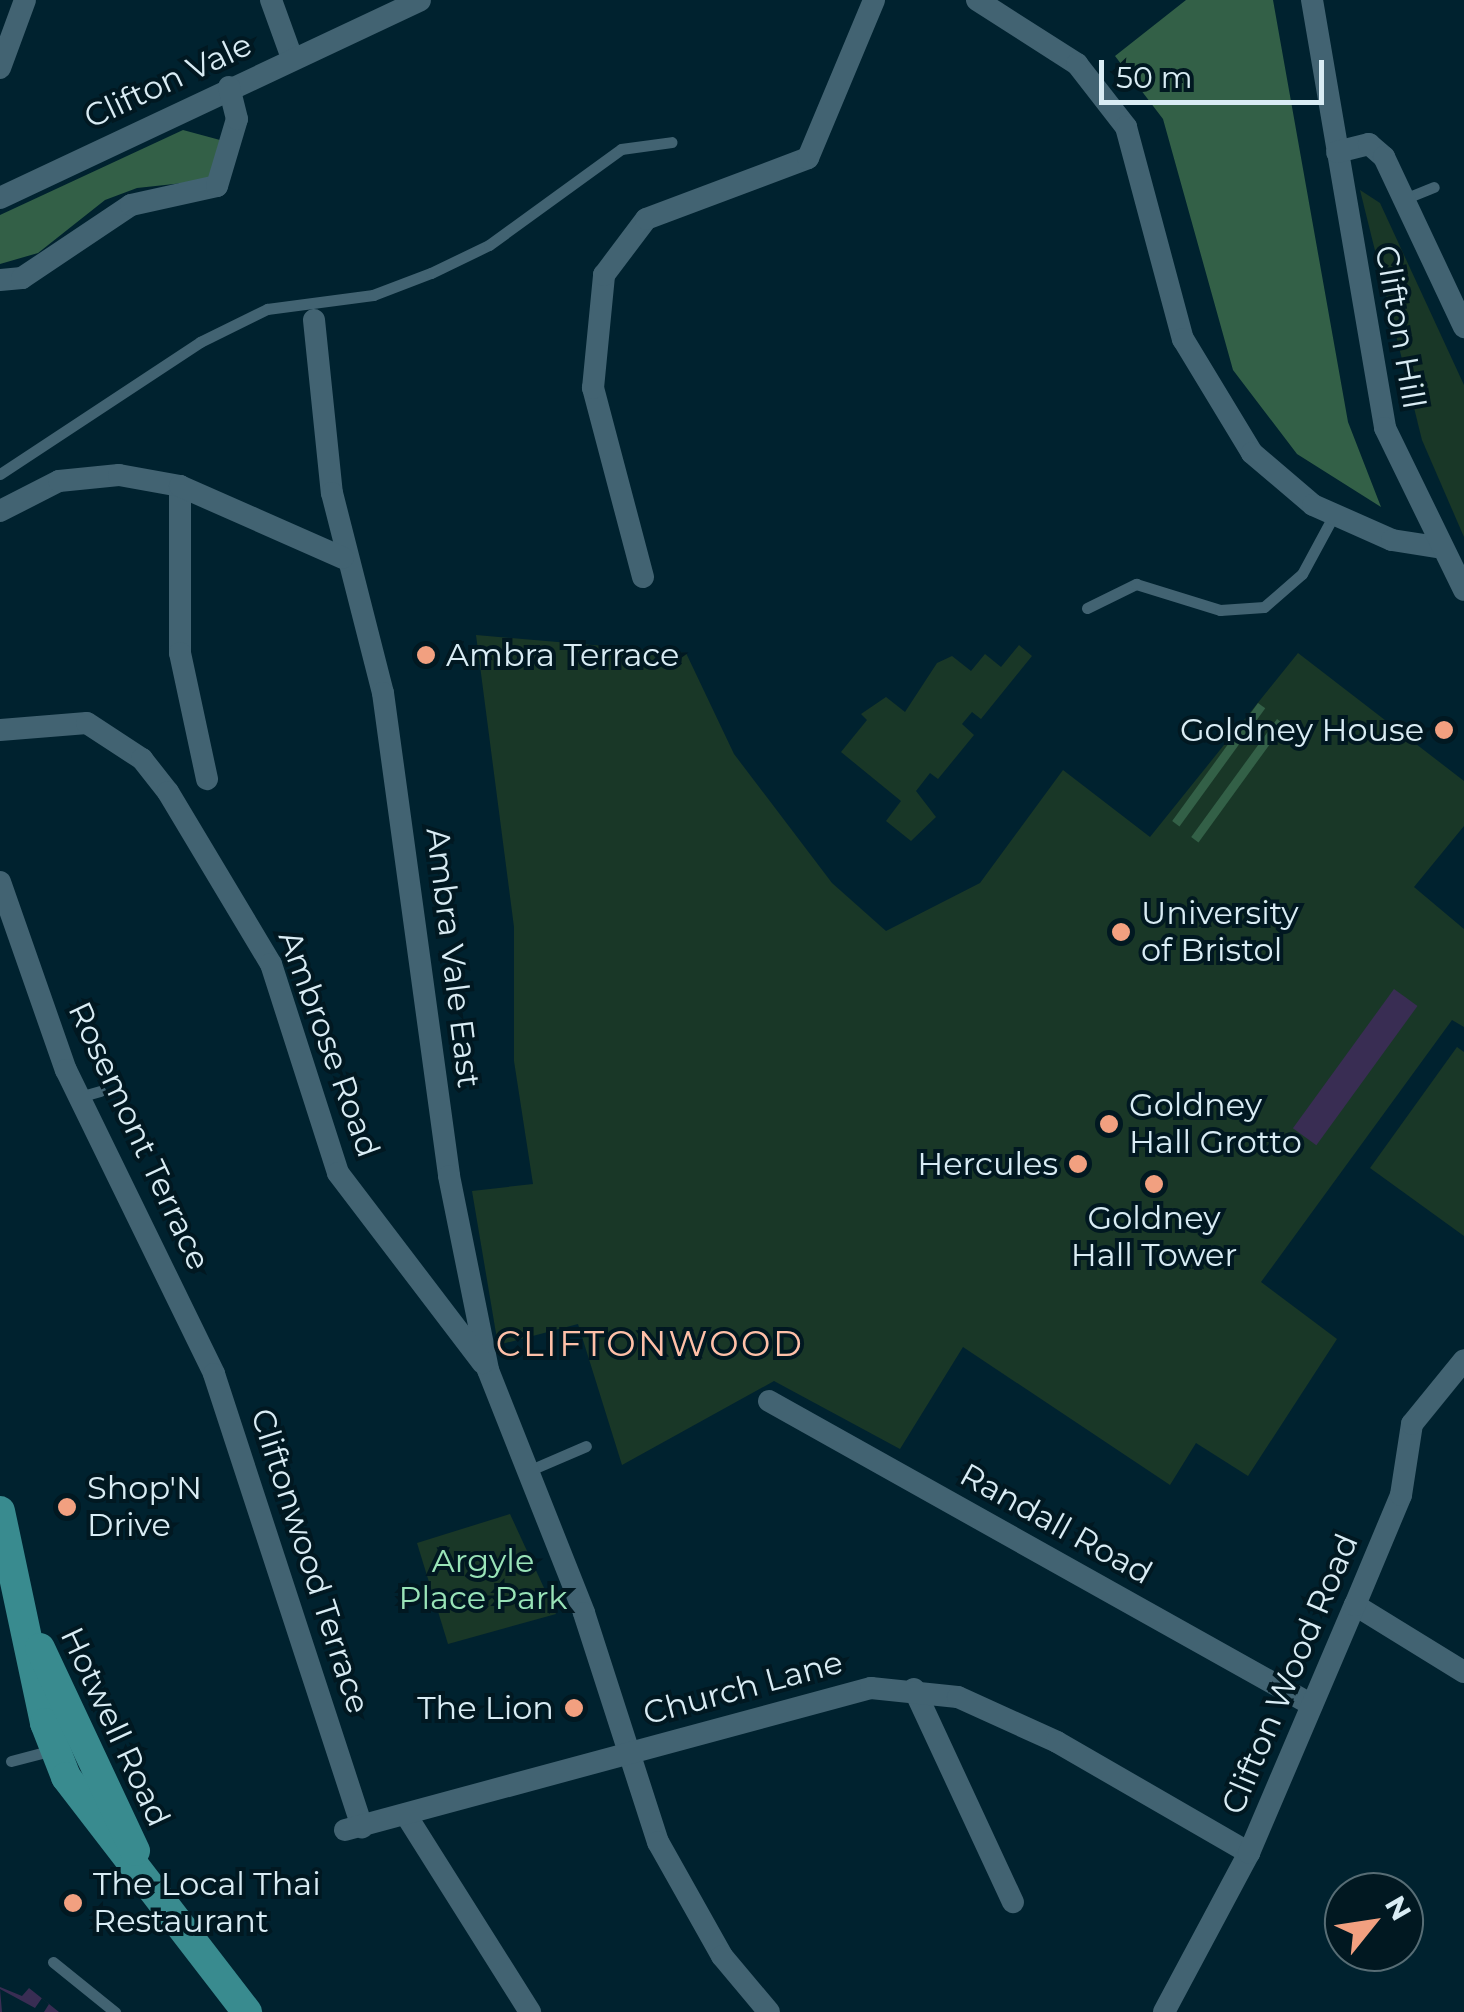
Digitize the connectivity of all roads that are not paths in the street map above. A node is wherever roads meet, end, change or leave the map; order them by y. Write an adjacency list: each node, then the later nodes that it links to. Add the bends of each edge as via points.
1 (25, 0): 8 (street)
2 (271, 0): 7 (street)
3 (420, 0): 7 (street, Clifton Vale)
4 (874, 0): 24 (street, via 808,158 646,220 604,275 593,388)
5 (977, 0): 20 (street, via 1077,64 1103,94 1140,168 1182,339 1252,452)
6 (1312, 0): 11 (street, Clifton Hill)
7 (292, 58): 9 (street, Clifton Vale)
8 (0, 68)
9 (229, 88): 13 (street, Clifton Vale); 15 (street, via 237,119 217,186 131,205 22,278)
10 (672, 142): 18 (lane, via 621,149 489,245 431,272 373,295 268,309 200,342)
11 (1337, 152): 14 (street, Clifton Hill, via 1370,144); 22 (street, Clifton Hill, via 1384,428)
12 (1434, 187): 14 (lane)
13 (0, 198)
14 (1404, 199): 17 (street, Clifton Hill)
15 (0, 280)
16 (314, 320): 23 (street, Ambra Vale East)
17 (1464, 326)
18 (0, 474)
19 (180, 486): 21 (street, via 119,474 60,481); 23 (street); 28 (street, via 180,653)
20 (1336, 510): 22 (street); 26 (lane, via 1292,586 1264,607 1220,610 1136,584)
21 (0, 511)
22 (1436, 547): 25 (street, Clifton Hill)
23 (344, 558): 34 (street, Ambra Vale East, via 383,692 449,1176)
24 (643, 576)
25 (1464, 590)
26 (1087, 608)
27 (0, 730): 34 (street, Ambrose Road, via 87,723 142,759 168,792 272,964 338,1173)
28 (206, 778)
29 (0, 882): 30 (street, Rosemont Terrace)
30 (66, 1070): 31 (lane); 32 (street, Rosemont Terrace, via 90,1094)
31 (78, 1122)
32 (189, 1320): 49 (street, Cliftonwood Terrace)
33 (1464, 1360): 40 (street, Clifton Wood Road, via 1412,1424 1401,1495)
34 (488, 1370): 37 (street)
35 (769, 1400): 44 (street, Randall Road)
36 (586, 1446): 37 (lane)
37 (528, 1470): 46 (street)
38 (0, 1511): 39 (main road, Hotwell Road)
39 (5, 1560): 41 (main road, Hotwell Road)
40 (1355, 1605): 42 (street); 44 (street, Clifton Wood Road)
41 (20, 1608): 45 (main road, Hotwell Road); 51 (main road, Hotwell Road, via 116,1800)
42 (1464, 1672)
43 (914, 1689): 46 (street, Church Lane, via 831,1694); 50 (street, Church Lane, via 958,1697 1057,1742); 52 (street)
44 (1312, 1705): 50 (street, Clifton Wood Road)
45 (54, 1750): 47 (lane); 51 (main road, Hotwell Road)
46 (630, 1753): 48 (street, Church Lane); 57 (street, via 677,1882)
47 (11, 1761)
48 (406, 1814): 49 (street, Church Lane); 56 (street)
49 (353, 1829)
50 (1249, 1854): 58 (street, Clifton Wood Road)
51 (144, 1877): 55 (main road, Hotwell Road)
52 (1013, 1902)
53 (53, 1962): 54 (lane)
54 (115, 2012)
55 (247, 2012)
56 (530, 2012)
57 (769, 2012)
58 (1164, 2012)

